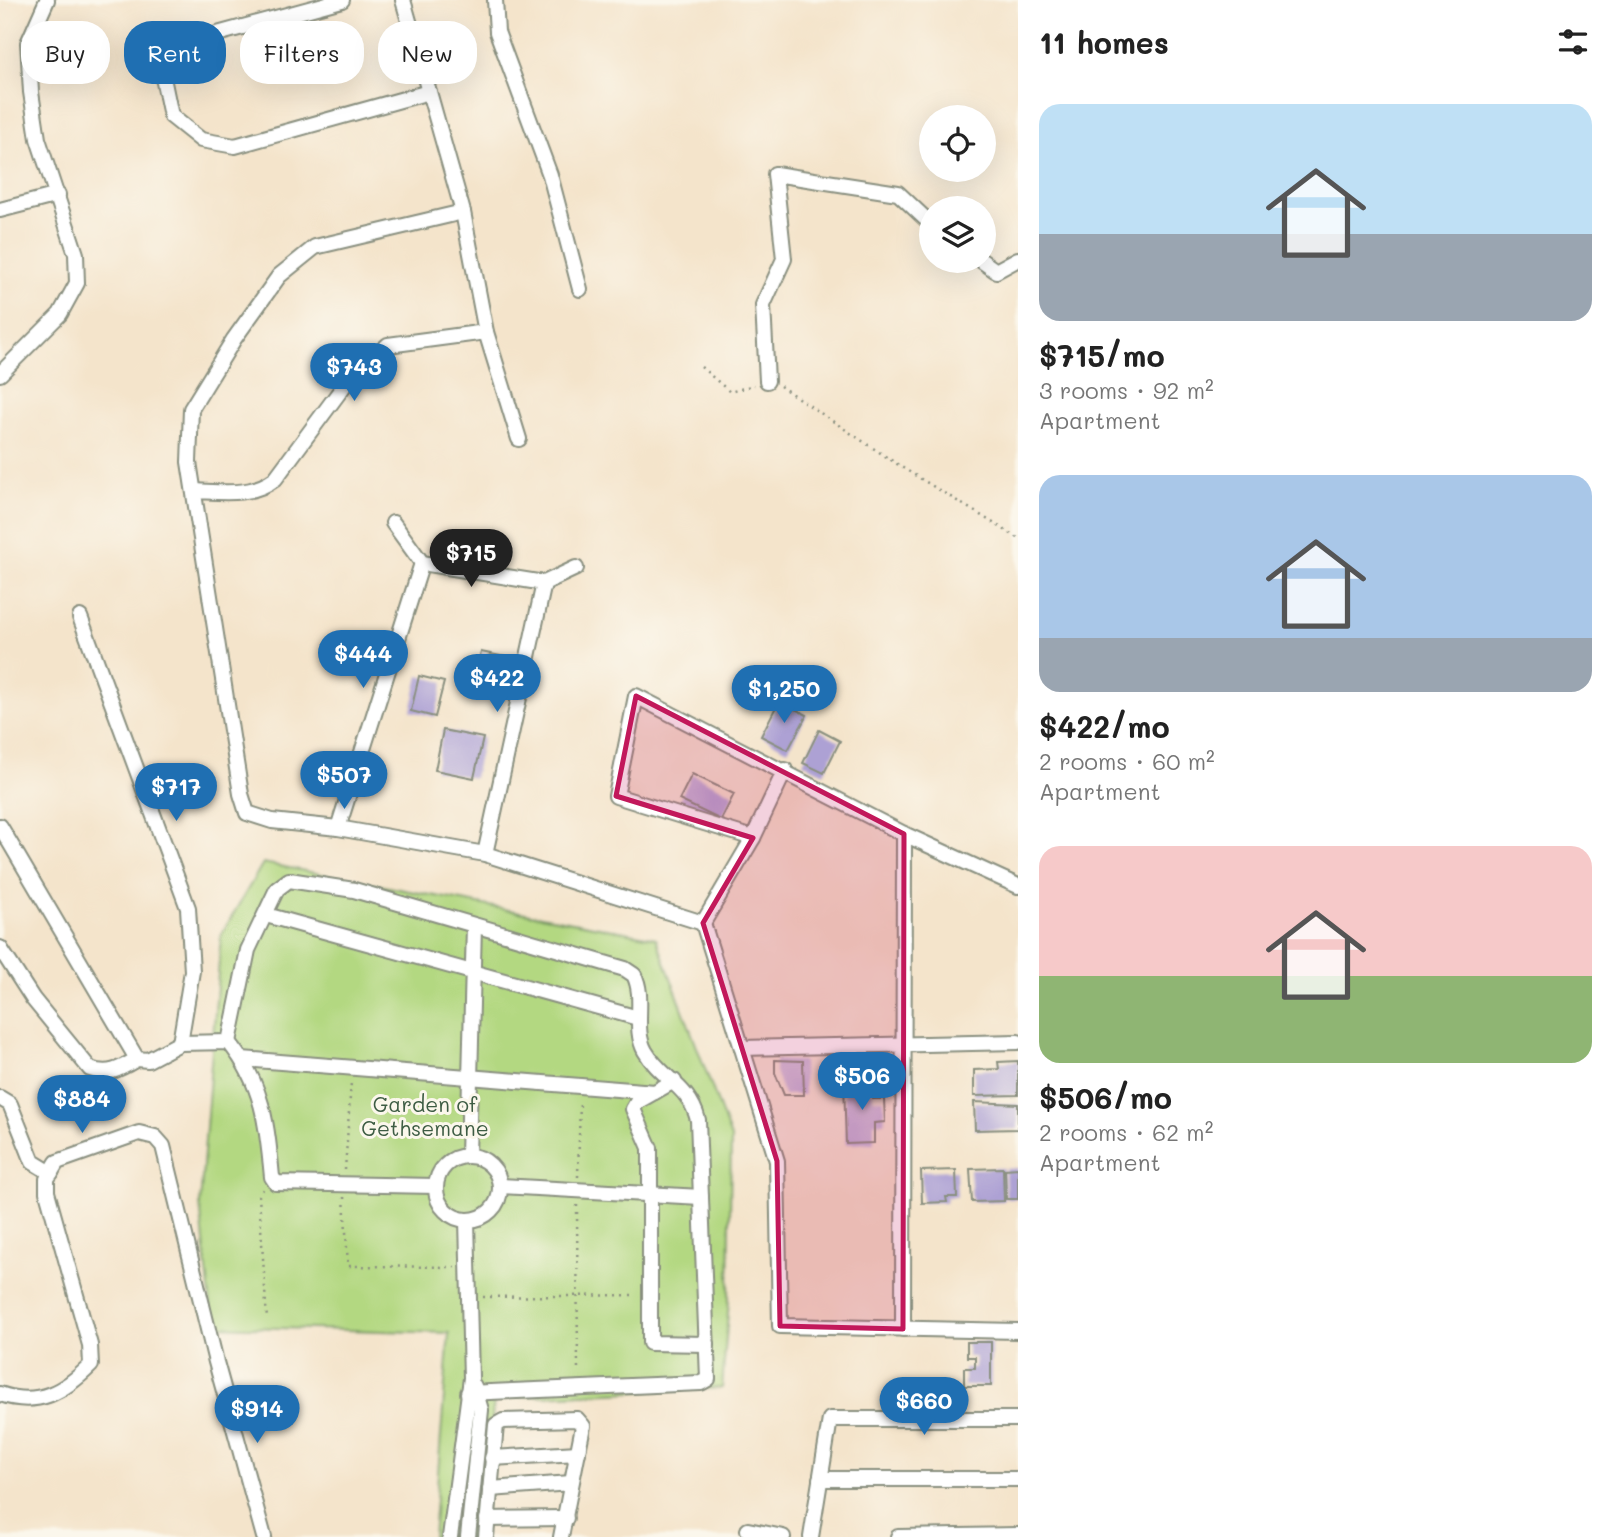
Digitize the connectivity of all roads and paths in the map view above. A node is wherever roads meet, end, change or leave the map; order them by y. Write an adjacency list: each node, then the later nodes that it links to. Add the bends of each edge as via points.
1 (47, 0): 6 (street, via 28,43 38,139)
2 (342, 0): 5 (street, via 195,40 173,52 161,68 172,116 201,140 235,146)
3 (403, 0): 5 (street)
4 (495, 0): 12 (street, via 498,32 550,175)
5 (429, 92): 8 (street)
6 (58, 195): 7 (street); 15 (street, via 75,254 77,283 60,314)
7 (0, 210)
8 (463, 212): 13 (street); 18 (street, via 316,247 279,276 191,409 189,463)
9 (919, 213): 16 (street, via 898,193 775,174 784,259 763,305)
10 (1018, 259): 11 (street)
11 (996, 271)
12 (580, 289)
13 (486, 332): 17 (street); 18 (street, via 388,345 346,383 275,479 245,492)
14 (701, 367): 16 (path, via 730,392)
15 (0, 374)
16 (767, 381): 20 (path, via 788,389 903,468)
17 (519, 439)
18 (194, 491): 27 (street, via 247,813 272,821)
19 (393, 523): 21 (street)
20 (1018, 538)
21 (422, 563): 23 (street); 27 (street)
22 (576, 568): 23 (street)
23 (544, 583): 30 (street)
24 (80, 617): 40 (street, via 188,908 192,971)
25 (785, 771): 28 (street); 29 (street); 29 (street, via 636,696 616,796)
26 (0, 826): 43 (street)
27 (338, 828): 30 (street)
28 (904, 834): 31 (street); 41 (street)
29 (753, 838): 33 (street)
30 (485, 854): 33 (street)
31 (1018, 886)
32 (266, 915): 34 (street, via 279,885 294,880 354,890); 36 (street); 38 (street, via 248,950)
33 (703, 923): 42 (street)
34 (474, 926): 36 (street); 37 (street, via 630,972 637,984)
35 (0, 947): 43 (street, via 33,999 90,1069 117,1071)
36 (472, 972): 37 (street); 46 (street)
37 (638, 1018): 47 (street, via 644,1050)
38 (229, 1042): 40 (street); 44 (street)
39 (1018, 1042): 41 (street)
40 (180, 1043): 43 (street, via 148,1060)
41 (903, 1044): 42 (street); 66 (street)
42 (741, 1048): 66 (street, via 777,1161 780,1326)
43 (137, 1059)
44 (242, 1059): 45 (street); 53 (street, via 266,1115)
45 (352, 1068): 46 (street); 54 (path)
46 (470, 1079): 48 (street); 51 (street)
47 (674, 1081): 49 (street); 59 (street, via 694,1104 698,1120)
48 (580, 1086): 49 (street); 57 (path)
49 (655, 1092): 58 (street, via 633,1109 650,1148)
50 (0, 1098): 52 (street, via 10,1104 33,1162)
51 (468, 1156): 55 (street, via 446,1164); 56 (street, via 490,1164)
52 (51, 1173): 71 (street, via 47,1192 90,1345 91,1365 71,1385 47,1396 29,1400); 83 (street, via 57,1163 139,1133 155,1137 163,1146)
53 (273, 1180): 54 (street); 65 (path, via 259,1196)
54 (344, 1186): 55 (street); 61 (path, via 348,1266)
55 (436, 1186): 60 (street, via 442,1208)
56 (501, 1186): 57 (street); 60 (street, via 492,1210)
57 (577, 1190): 58 (street); 62 (path)
58 (649, 1194): 59 (street); 63 (street)
59 (701, 1197): 68 (street)
60 (467, 1220): 61 (street)
61 (468, 1267): 64 (street)
62 (577, 1295): 63 (path); 64 (path); 70 (path)
63 (649, 1295): 68 (street, via 650,1343)
64 (469, 1297): 69 (street)
65 (267, 1320)
66 (902, 1328): 67 (street)
67 (1018, 1331)
68 (707, 1344): 70 (street, via 708,1379 701,1383)
69 (472, 1388): 70 (street); 84 (street); 85 (street, via 481,1410)
70 (578, 1389)
71 (0, 1394)
72 (1018, 1419): 75 (street, via 830,1419)
73 (578, 1453): 74 (street); 74 (street, via 580,1419 503,1421 495,1428); 77 (street)
74 (492, 1458): 78 (street)
75 (820, 1479): 76 (street); 89 (street)
76 (1018, 1479)
77 (570, 1483): 78 (street); 79 (street)
78 (490, 1489): 80 (street)
79 (565, 1518): 80 (street); 87 (street)
80 (487, 1519): 86 (street)
81 (748, 1530): 88 (street)
82 (1018, 1535): 90 (street)
83 (264, 1537)
84 (450, 1537)
85 (468, 1537)
86 (486, 1537)
87 (561, 1537)
88 (783, 1537)
89 (811, 1537)
90 (898, 1537)

